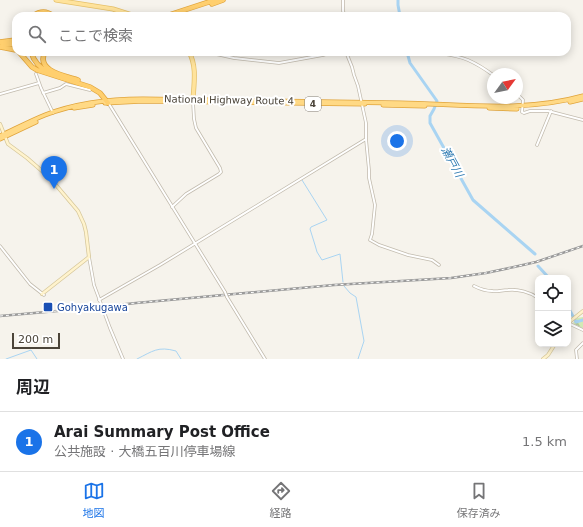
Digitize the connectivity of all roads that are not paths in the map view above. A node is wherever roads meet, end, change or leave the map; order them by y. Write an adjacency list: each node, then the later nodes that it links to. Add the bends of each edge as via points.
1 (56, 0): 5 (main road)
2 (215, 0): 6 (highway)
3 (223, 0): 7 (highway)
4 (343, 0): 8 (street)
5 (122, 12)
6 (178, 12)
7 (188, 12)
8 (343, 12)
9 (12, 42): 10 (highway)
10 (0, 44): 11 (highway)
11 (12, 49)
12 (22, 56): 23 (highway, via 32,67)
13 (31, 56): 23 (highway, via 34,64)
14 (32, 56): 22 (highway, via 40,67)
15 (44, 56): 22 (highway, via 44,63)
16 (191, 56): 31 (main road, via 194,69)
17 (225, 56): 18 (street, via 279,63)
18 (316, 56)
19 (348, 56): 32 (street)
20 (454, 56): 21 (street)
21 (487, 71)
22 (54, 72): 30 (highway, via 91,85 101,91)
23 (44, 73): 30 (highway, via 90,86)
24 (36, 74): 25 (street)
25 (40, 83): 27 (street); 28 (street)
26 (90, 90): 27 (street, via 66,84)
27 (43, 93): 35 (street)
28 (0, 94)
29 (583, 98): 34 (highway, National Highway Route 4 / 4, via 552,106)
30 (107, 101): 31 (highway, National Highway Route 4 / 4); 35 (highway, National Highway Route 4 / 4, via 81,104); 39 (highway, National Highway Route 4 / 4, via 59,113); 42 (street)
31 (193, 101): 32 (highway, National Highway Route 4 / 4); 42 (street, via 196,128 221,172 186,194)
32 (362, 103): 34 (highway, National Highway Route 4 / 4); 40 (street)
33 (523, 104): 34 (street)
34 (523, 108): 36 (street, via 524,113)
35 (53, 112): 39 (highway, National Highway Route 4 / 4)
36 (551, 112): 37 (street); 41 (street)
37 (583, 120)
38 (0, 124): 39 (main road)
39 (2, 136): 45 (main road, via 11,147 50,178 78,211 84,224)
40 (366, 139): 43 (street); 46 (street, via 369,178 375,205 370,240 432,260)
41 (537, 145)
42 (172, 207): 43 (street)
43 (195, 244): 50 (street); 58 (street, bridge)
44 (0, 246): 48 (street, via 30,284)
45 (90, 257): 48 (main road); 50 (street)
46 (439, 265)
47 (474, 286): 49 (street, via 492,292 509,290)
48 (43, 295)
49 (535, 296)
50 (99, 300): 57 (street)
51 (583, 311): 52 (main road)
52 (571, 321)
53 (571, 323): 54 (street)
54 (583, 330)
55 (583, 343): 60 (street, via 576,350)
56 (554, 347): 59 (main road)
57 (123, 359)
58 (265, 359)
59 (544, 359)
60 (577, 359)

